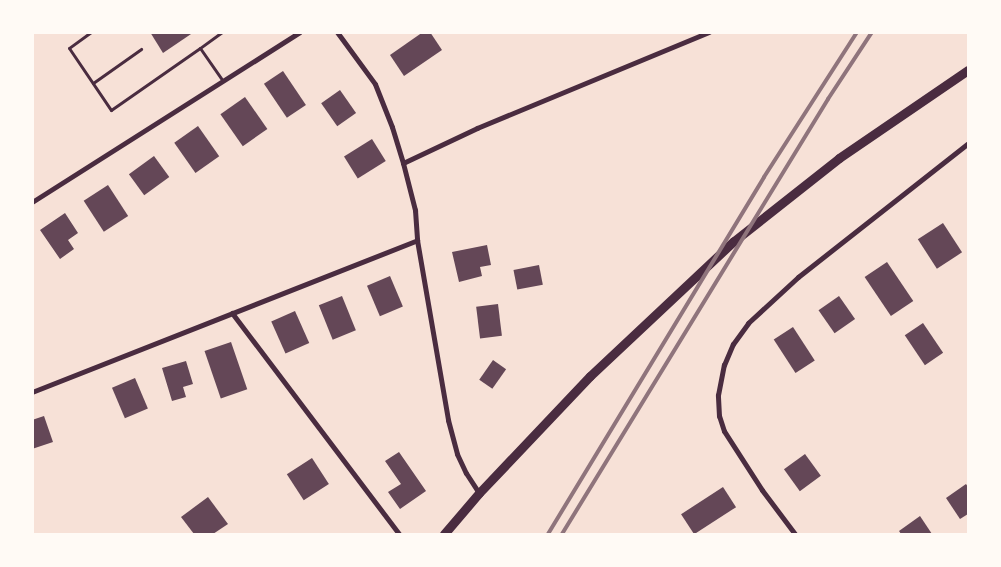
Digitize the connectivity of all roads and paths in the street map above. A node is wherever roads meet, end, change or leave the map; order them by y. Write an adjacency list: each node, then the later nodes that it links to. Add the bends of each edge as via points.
1 (91, 32): 10 (lane, via 69,48)
2 (222, 32): 6 (lane)
3 (300, 32): 9 (street)
4 (337, 32): 12 (street, via 375,84)
5 (709, 32): 12 (street, via 477,128)
6 (200, 48): 9 (lane); 10 (lane, via 111,110)
7 (141, 49): 10 (lane)
8 (968, 70): 17 (street, via 839,158 734,241 590,376)
9 (223, 81): 13 (street)
10 (93, 83)
11 (968, 143): 20 (street, via 798,277 748,323 733,344 724,365 718,395 719,416 724,431)
12 (403, 163): 14 (street)
13 (32, 202)
14 (417, 240): 15 (street); 17 (street, via 448,420 457,454)
15 (232, 313): 16 (street); 18 (street)
16 (32, 392)
17 (479, 493): 19 (street)
18 (399, 534)
19 (444, 534)
20 (795, 534)

